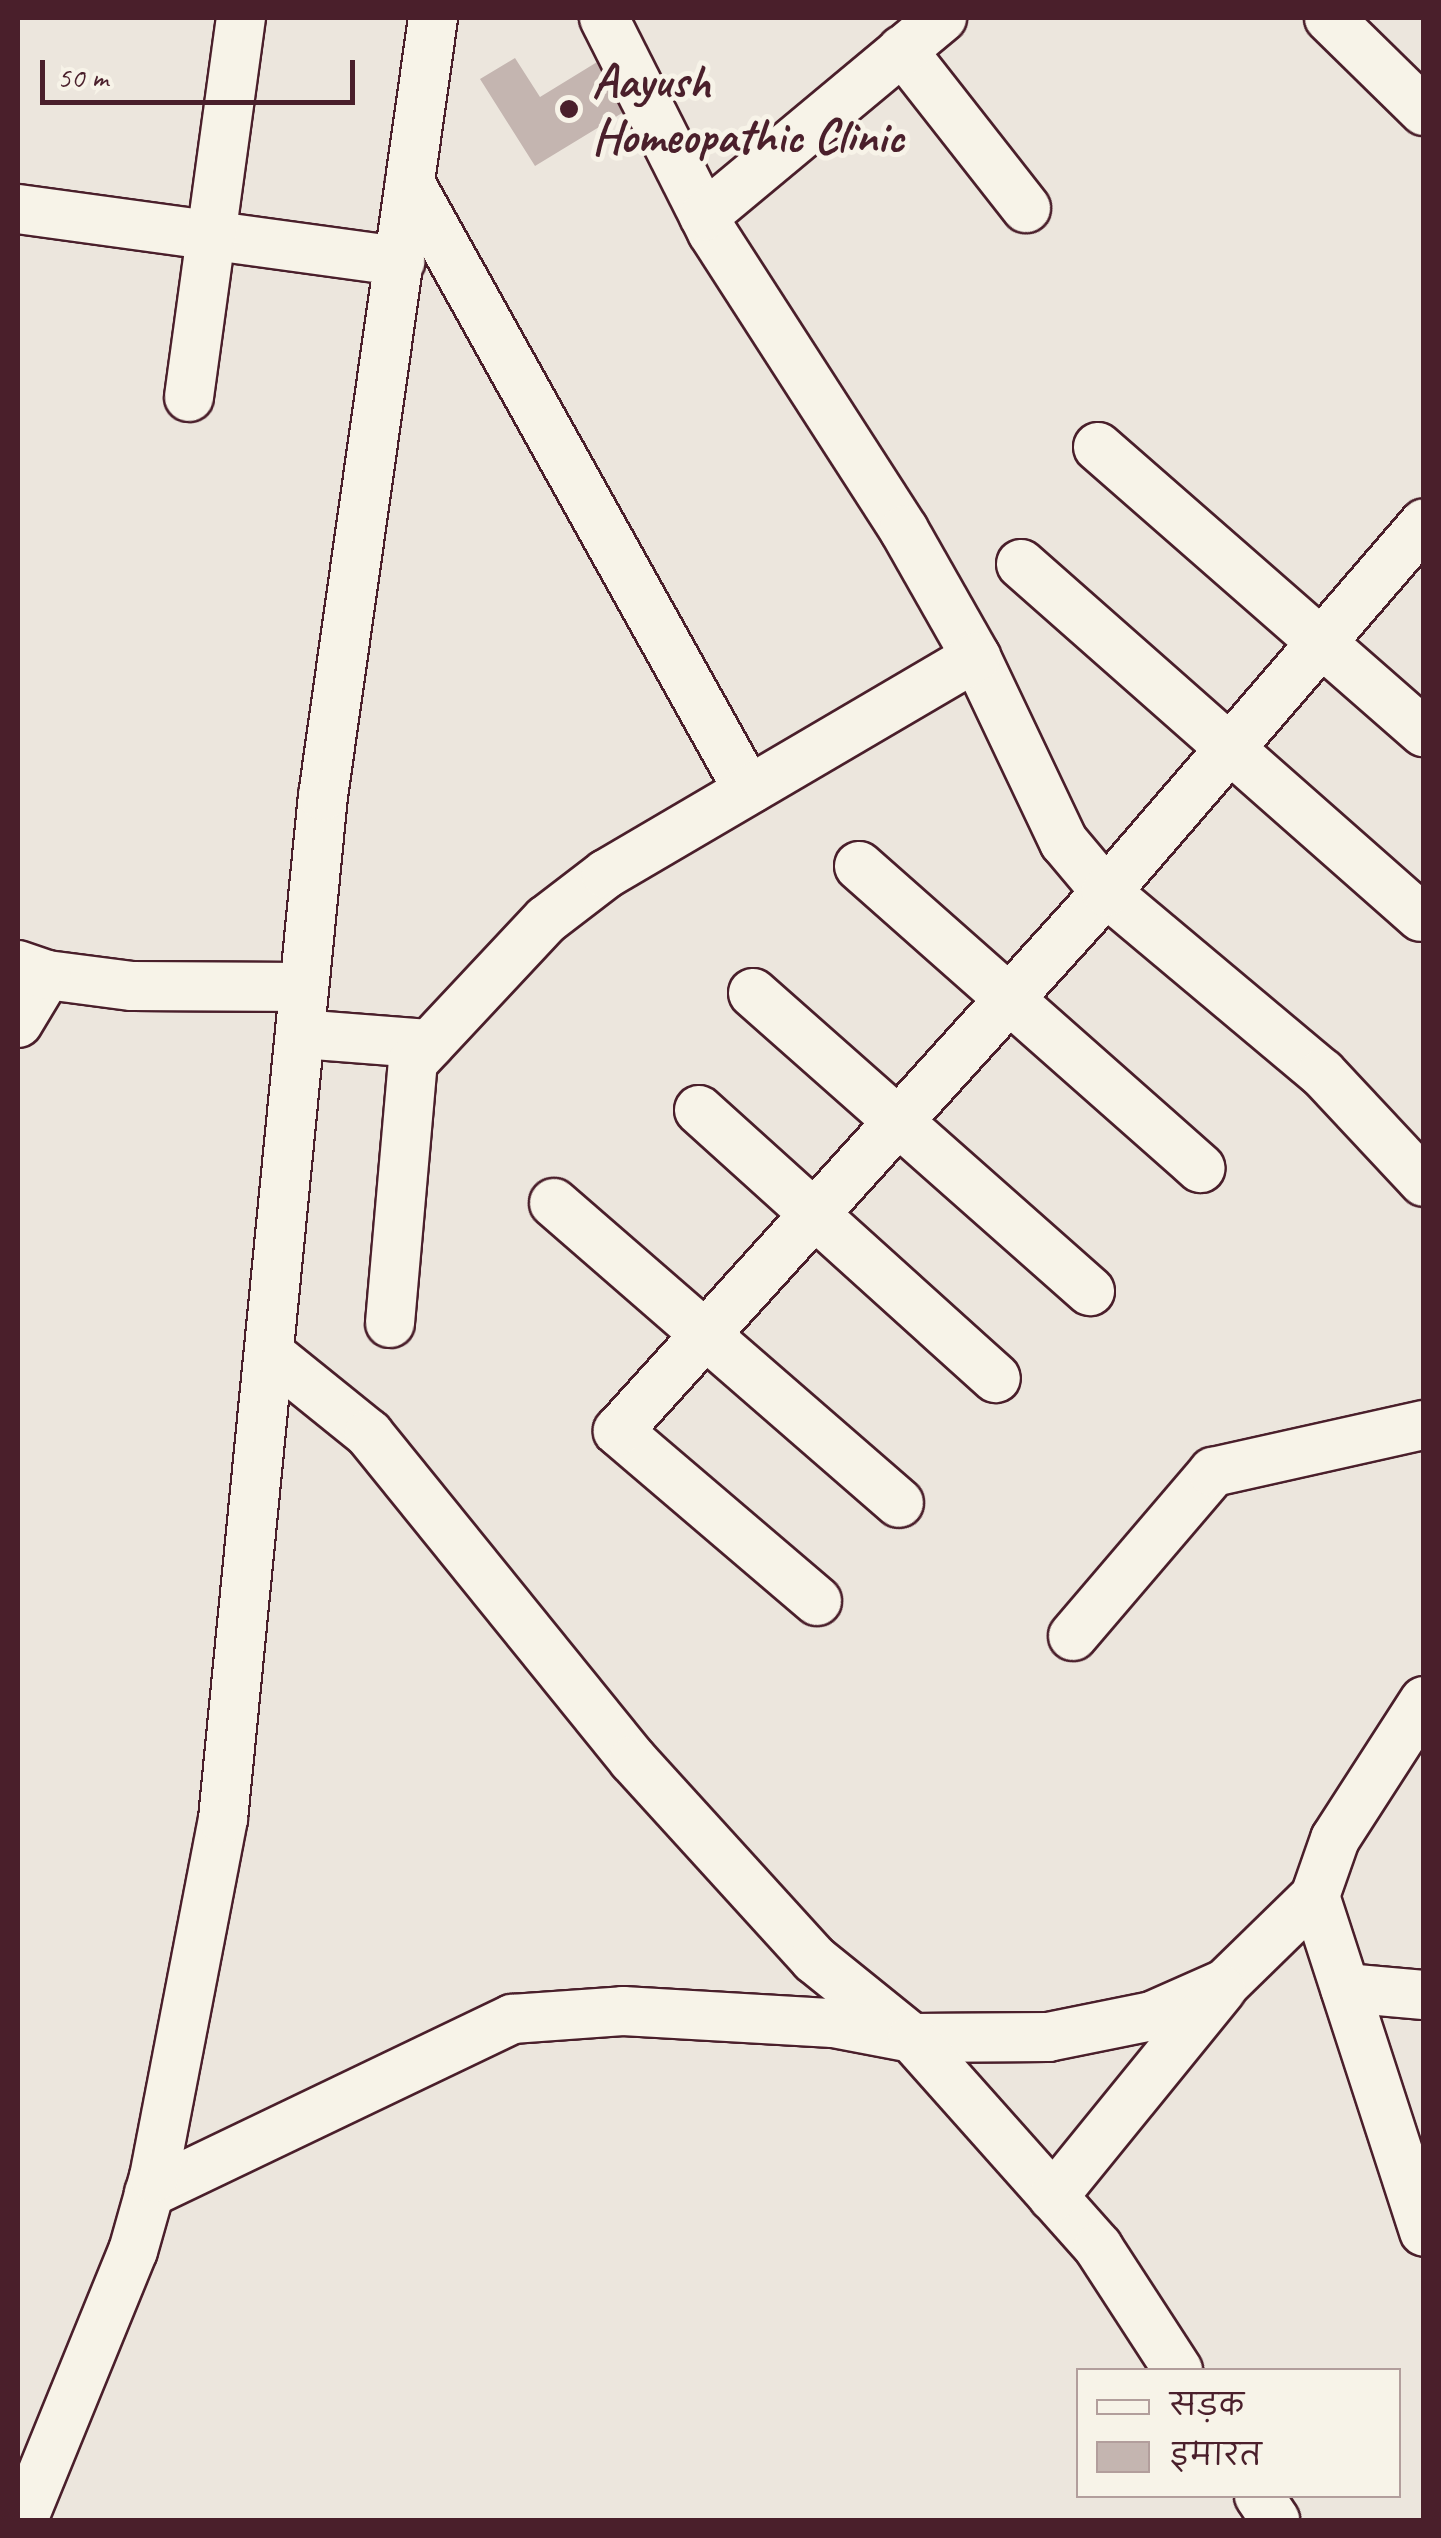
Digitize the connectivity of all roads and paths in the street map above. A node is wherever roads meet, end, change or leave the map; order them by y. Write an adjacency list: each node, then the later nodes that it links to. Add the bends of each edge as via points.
1 (240, 18): 12 (street)
2 (433, 18): 8 (street)
3 (604, 18): 11 (street)
4 (942, 18): 6 (street)
5 (1328, 18): 7 (street)
6 (902, 50): 9 (street); 11 (street)
7 (1424, 111)
8 (410, 183): 13 (street); 22 (street)
9 (1026, 208)
10 (18, 209): 12 (street)
11 (704, 216): 19 (street, via 904,530)
12 (212, 236): 13 (street); 14 (street)
13 (400, 262): 27 (street, via 323,796)
14 (189, 397)
15 (1098, 447): 18 (street)
16 (1424, 523): 18 (street)
17 (1021, 564): 21 (street)
18 (1320, 642): 20 (street); 21 (street)
19 (976, 656): 22 (street); 24 (street, via 1064,842)
20 (1424, 732)
21 (1230, 748): 24 (street); 25 (street)
22 (748, 790): 32 (street, via 606,874 546,920)
23 (858, 866): 29 (street)
24 (1106, 892): 29 (street); 36 (street, via 1322,1073)
25 (1421, 917)
26 (32, 970): 27 (street, via 132,986); 30 (street)
27 (304, 988): 31 (street)
28 (753, 993): 34 (street)
29 (1008, 998): 34 (street); 35 (street)
30 (18, 1024)
31 (300, 1034): 32 (street); 42 (street)
32 (430, 1044): 40 (street, via 413,1062)
33 (699, 1110): 38 (street)
34 (896, 1120): 38 (street); 39 (street)
35 (1200, 1168)
36 (1424, 1182)
37 (554, 1203): 41 (street)
38 (812, 1212): 41 (street); 43 (street)
39 (1090, 1291)
40 (390, 1324)
41 (701, 1334): 45 (street); 46 (street, via 618,1431)
42 (270, 1354): 53 (street, via 369,1434 633,1760 814,1959); 54 (street, via 223,1819)
43 (996, 1378)
44 (1424, 1425): 47 (street, via 1213,1472)
45 (899, 1504)
46 (817, 1601)
47 (1073, 1636)
48 (1424, 1701): 49 (street, via 1335,1839)
49 (1315, 1896): 50 (street); 51 (street)
50 (1226, 1983): 53 (street, via 1152,2016 1048,2036); 55 (street)
51 (1345, 1988): 52 (street); 56 (street)
52 (1424, 1995)
53 (912, 2038): 54 (street, via 833,2024 622,2010 512,2020); 55 (street)
54 (149, 2193): 59 (street, via 133,2252)
55 (1053, 2197): 57 (street, via 1098,2246)
56 (1424, 2232)
57 (1177, 2368)
58 (1260, 2498): 60 (street)
59 (23, 2520)
60 (1275, 2520)

